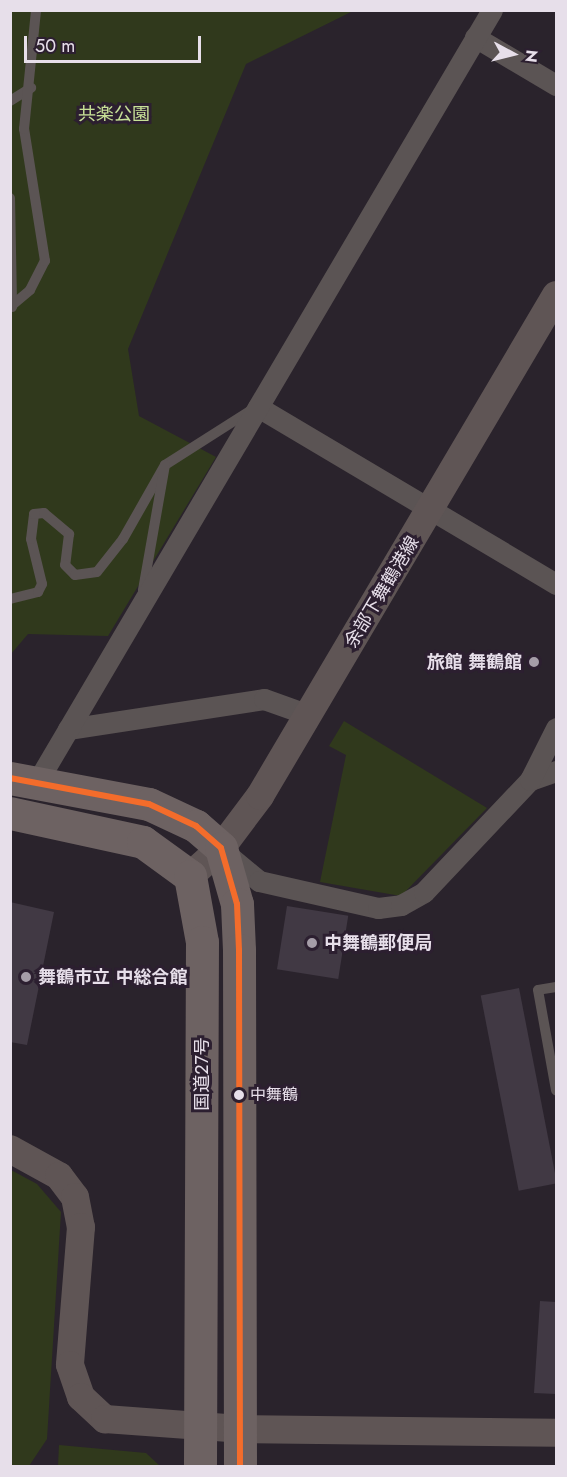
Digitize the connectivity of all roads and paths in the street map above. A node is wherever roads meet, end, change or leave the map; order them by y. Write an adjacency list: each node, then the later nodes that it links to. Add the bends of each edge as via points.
1 (36, 10): 5 (lane)
2 (492, 10): 3 (street)
3 (475, 37): 4 (street); 10 (street)
4 (556, 85)
5 (31, 88): 6 (lane); 9 (lane, via 24,129 45,261 30,290)
6 (10, 101)
7 (10, 198): 9 (lane)
8 (556, 295): 12 (street, 余部下舞鶴港線)
9 (11, 307)
10 (258, 407): 11 (lane); 12 (street); 15 (street)
11 (165, 465): 14 (lane, via 123,539 97,572 75,575 65,565 69,534 44,513 34,514 31,539 42,584 38,592); 15 (lane)
12 (431, 508): 13 (street); 16 (street, 余部下舞鶴港線)
13 (556, 584)
14 (10, 599)
15 (140, 608): 18 (street)
16 (309, 715): 18 (street, via 264,699); 23 (street, 余部下舞鶴港線)
17 (556, 728): 21 (street)
18 (68, 729): 20 (street)
19 (556, 771): 21 (street)
20 (24, 780): 23 (highway, via 149,804 196,826)
21 (530, 780): 23 (street, via 424,892 401,905 378,908 259,881)
22 (10, 813): 24 (highway, via 143,842)
23 (221, 848): 24 (street, 余部下舞鶴港線); 29 (highway, 国道27号, via 237,904 240,950)
24 (190, 876): 28 (highway, 国道27号, via 202,942)
25 (556, 987): 26 (lane, via 538,990)
26 (556, 1090)
27 (10, 1149): 28 (street, via 59,1176 75,1197 81,1227 70,1365 81,1397 105,1419)
28 (202, 1423): 29 (street); 31 (highway, 国道27号)
29 (240, 1429): 30 (street); 32 (highway, 国道27号)
30 (556, 1433)
31 (200, 1467)
32 (240, 1467)

